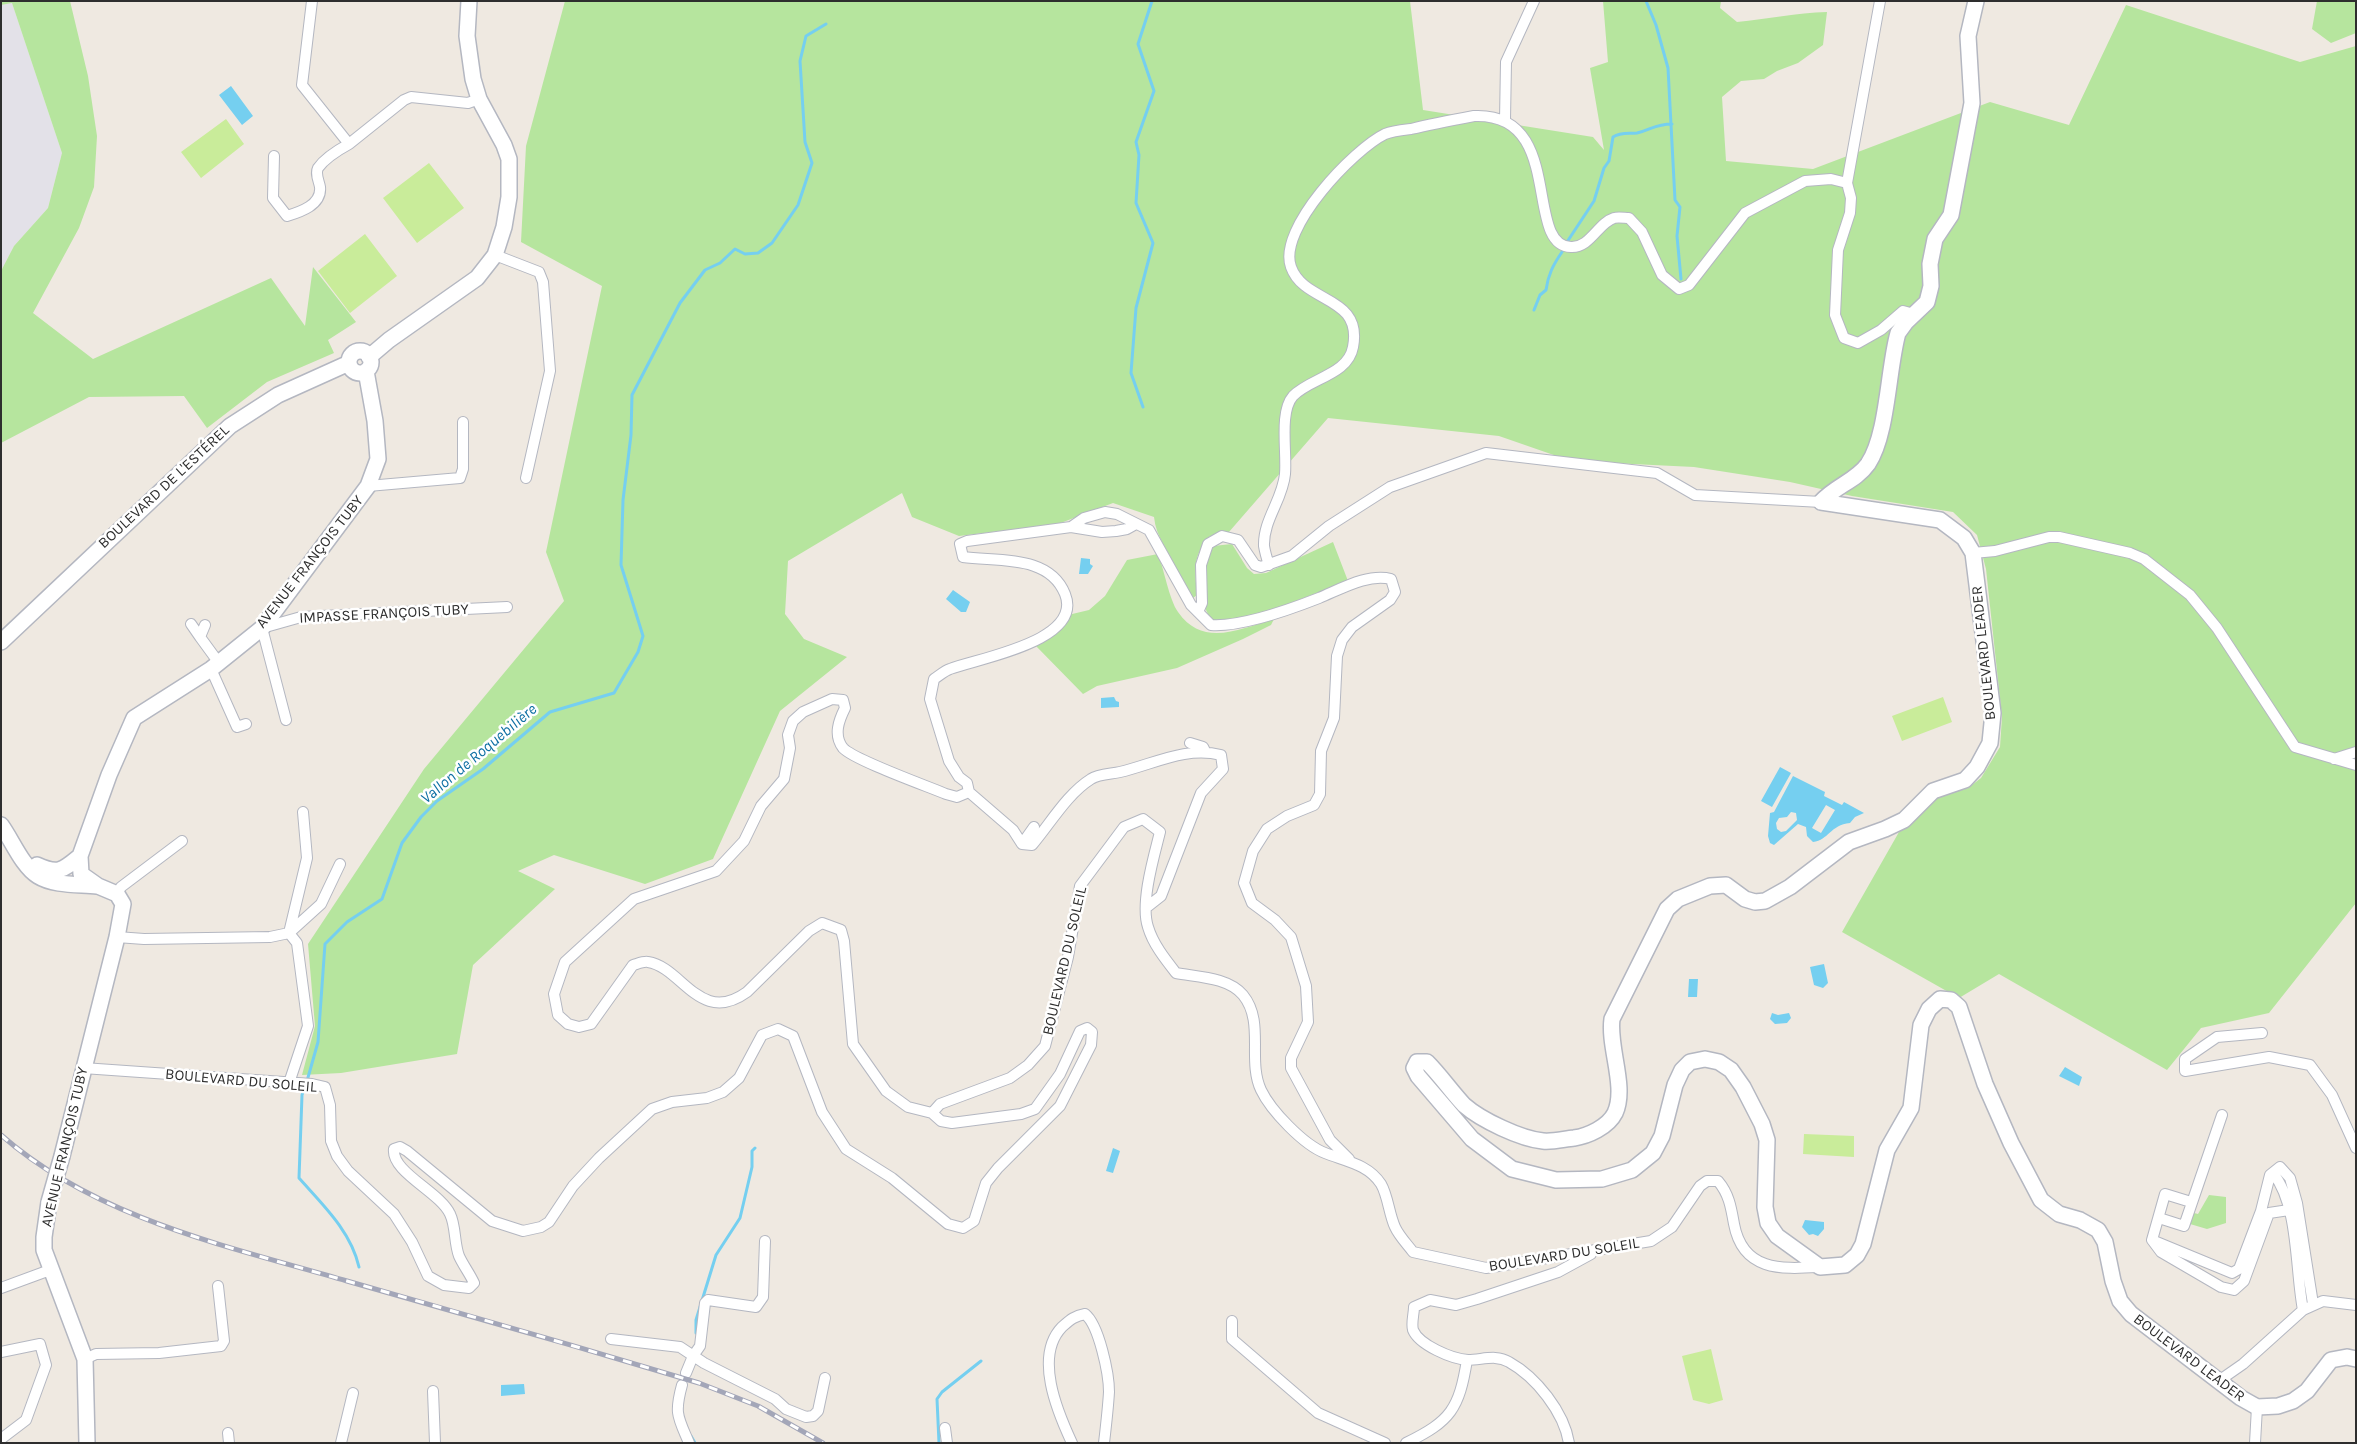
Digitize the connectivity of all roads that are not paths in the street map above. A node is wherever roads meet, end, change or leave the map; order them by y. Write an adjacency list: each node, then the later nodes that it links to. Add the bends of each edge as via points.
1 (312, 1): 8 (street, via 302,85)
2 (469, 1): 6 (street, via 468,58)
3 (1534, 1): 7 (street, via 1506,62)
4 (1880, 1): 10 (street)
5 (1976, 1): 12 (street, via 1968,36 1972,103 1961,166 1950,215 1935,239 1928,302)
6 (479, 99): 8 (street, via 468,103 411,97); 11 (street, via 504,144 509,160 509,197)
7 (1505, 120): 10 (street, via 1518,130 1532,149 1550,230 1561,244 1578,246 1613,218 1629,218 1642,232 1662,275 1679,289 1689,285 1745,213 1805,181 1831,179); 21 (street, via 1474,116 1387,133 1364,147 1301,218 1291,241 1290,266 1301,283 1341,306 1350,316 1353,348 1346,364 1292,397 1284,415 1285,476 1264,546)
8 (349, 144): 9 (street, via 318,168 320,190 315,202 287,216 273,198)
9 (274, 156)
10 (1847, 183): 12 (street, via 1850,213 1838,250 1835,315 1844,338 1858,342 1881,330 1904,312)
11 (495, 255): 13 (street, via 476,278); 15 (street, via 539,272 543,282 550,371)
12 (1914, 314): 17 (street, via 1898,333 1880,433 1869,462 1857,477 1830,492)
13 (367, 364): 16 (street, AVENUE FRANÇOIS TUBY, via 378,459); 28 (street, BOULEVARD DE L'ESTÉREL, via 364,352 358,352 350,357 349,363 278,394 230,426)
14 (464, 422): 16 (street, AVENUE FRANÇOIS TUBY, via 464,469 460,478)
15 (526, 478)
16 (368, 486): 26 (street, AVENUE FRANÇOIS TUBY)
17 (1821, 502): 20 (street, BOULEVARD LEADER, via 1940,520 1964,538); 21 (street, via 1695,496 1658,473 1486,453 1390,488 1329,526 1292,556)
18 (1136, 524): 19 (street, via 1127,529 1102,532); 19 (street, via 1105,512 1084,518); 23 (street, via 1149,530 1182,592)
19 (1071, 527): 37 (street, via 960,544 963,557 1003,558 1051,574 1069,605 1062,622 1029,645 947,670 934,679 930,699 949,761 967,783)
20 (1973, 553): 35 (street, via 2059,537 2144,559 2190,595 2206,615 2294,747); 68 (street, BOULEVARD LEADER, via 1993,713 1990,743 1977,767 1964,780 1933,791 1904,820 1849,842 1790,887 1765,901 1745,899 1726,885 1710,886 1678,899 1667,909 1612,1019 1610,1032 1619,1098 1614,1114 1600,1129 1578,1137 1544,1141 1522,1136 1491,1123 1466,1107 1427,1062 1417,1062 1414,1068 1472,1139 1512,1169 1556,1180 1602,1179 1632,1170 1653,1153 1662,1136 1682,1070 1690,1062 1705,1059 1719,1062 1731,1070 1743,1086 1767,1140 1765,1207 1768,1223 1777,1236)
21 (1269, 564): 23 (street, via 1261,568 1256,565 1238,540 1222,536 1208,544 1201,565 1202,603)
22 (507, 607): 26 (street, IMPASSE FRANÇOIS TUBY, via 301,617)
23 (1198, 612): 59 (street, via 1211,625 1227,626 1310,602 1379,576 1391,579 1395,592 1390,600 1352,627 1342,640 1334,718 1321,751 1320,794 1314,804 1267,829 1254,850 1244,883 1252,903 1291,937 1306,986 1308,1022 1291,1058 1291,1068 1330,1140)
24 (191, 624): 27 (street)
25 (205, 625): 27 (street)
26 (262, 628): 29 (street, AVENUE FRANÇOIS TUBY); 30 (street)
27 (200, 637): 29 (street)
28 (1, 642)
29 (215, 666): 31 (street, via 237,727); 46 (street, AVENUE FRANÇOIS TUBY, via 134,718 109,775)
30 (286, 720)
31 (246, 724)
32 (1190, 743): 33 (street, via 1203,747)
33 (1205, 751): 44 (street, via 1092,777 1078,788 1032,845); 50 (street, via 1221,755 1223,769 1201,793 1161,896)
34 (2356, 752): 35 (street)
35 (2334, 760): 36 (street)
36 (2356, 765)
37 (969, 792): 42 (street); 56 (street, via 957,797 946,794 844,748 838,734 839,720 845,708 843,700 832,699 803,712 793,721 788,734 790,748 784,778 761,806 744,841 716,871 634,899 564,962 554,994 558,1015 568,1024 579,1027 591,1024 633,965 648,962 703,998 717,1002 735,1001 809,931 822,923 833,925 841,930 844,941 852,1044 886,1091 908,1107)
38 (303, 812): 51 (street, via 307,858)
39 (1023, 823): 42 (street)
40 (1, 825): 45 (street)
41 (1034, 827): 44 (street)
42 (1013, 830): 44 (street)
43 (182, 841): 49 (street)
44 (1022, 844)
45 (16, 846): 46 (street, via 37,865 50,871 64,870); 48 (street, via 38,876)
46 (80, 856): 48 (street, via 81,874)
47 (340, 864): 51 (street, via 321,904)
48 (98, 886): 49 (street)
49 (117, 894): 52 (street, AVENUE FRANÇOIS TUBY, via 123,904)
50 (1147, 907): 56 (street, BOULEVARD DU SOLEIL, via 1148,882 1160,832 1143,819 1124,827 1080,886 1068,957 1044,1046 1028,1065 1010,1078 940,1104); 59 (street, BOULEVARD DU SOLEIL, via 1147,926 1160,952 1176,973 1225,982 1243,995 1255,1019 1255,1064 1261,1090 1282,1118 1305,1142 1325,1153)
51 (290, 933): 52 (street, via 270,938); 55 (street, via 296,943 308,1026)
52 (117, 937): 54 (street, AVENUE FRANÇOIS TUBY)
53 (2262, 1033): 58 (street, via 2217,1037 2185,1059 2185,1071 2268,1057 2310,1065 2332,1095)
54 (83, 1068): 55 (street, BOULEVARD DU SOLEIL); 69 (street, AVENUE FRANÇOIS TUBY, bridge, via 49,1202 44,1250)
55 (294, 1083): 56 (street, BOULEVARD DU SOLEIL, via 324,1088 330,1105 331,1141 337,1156 348,1171 394,1214 428,1276 458,1289 469,1288 474,1283 459,1255 450,1214 439,1200 397,1164 394,1149 400,1147 407,1151 492,1221 523,1231 541,1227 550,1222 573,1186 599,1158 652,1109 723,1092 739,1078 762,1035 778,1029 793,1036 822,1112 846,1149 892,1178 948,1224 963,1228 974,1220 986,1184 998,1168 1060,1106 1091,1045 1092,1032 1087,1028 1080,1031 1060,1074 1035,1109 1021,1114 952,1123 941,1121)
56 (932, 1113)
57 (2222, 1115): 61 (street)
58 (2356, 1148)
59 (1350, 1160): 67 (street, BOULEVARD DU SOLEIL, via 1381,1184 1396,1229 1413,1252 1486,1268)
60 (2277, 1170): 62 (street); 64 (street, via 2290,1178); 65 (street, via 2270,1175 2261,1211 2239,1269 2232,1273)
61 (2191, 1202): 63 (street, via 2184,1226); 63 (street, via 2165,1194)
62 (2289, 1210): 64 (street); 65 (street, via 2269,1213 2244,1281 2234,1290 2221,1287 2161,1252)
63 (2159, 1218): 65 (street)
64 (2296, 1224): 72 (street); 74 (street)
65 (2152, 1240)
66 (765, 1241): 78 (street, via 763,1297 756,1307 708,1300 700,1346)
67 (1594, 1252): 68 (street, BOULEVARD DU SOLEIL, via 1651,1241 1672,1227 1700,1186 1707,1181 1718,1181 1729,1197 1736,1231 1747,1252 1764,1265 1778,1269); 81 (street, via 1558,1272 1477,1299 1456,1305 1430,1300 1414,1307 1412,1328 1417,1339 1433,1349)
68 (1820, 1267): 84 (street, BOULEVARD LEADER, via 1845,1265 1863,1244 1886,1150 1911,1108 1921,1025 1929,1009 1940,999 1951,1000 1959,1007 1985,1084 2041,1200 2059,1214 2098,1230 2105,1242 2120,1301 2130,1314)
69 (50, 1270): 71 (street); 79 (street, AVENUE FRANÇOIS TUBY)
70 (218, 1286): 79 (street, via 224,1341 221,1346 159,1353 96,1354)
71 (1, 1288)
72 (2314, 1304): 73 (street, via 2323,1301); 74 (street)
73 (2356, 1305)
74 (2303, 1310): 84 (street, via 2243,1364)
75 (1232, 1321): 98 (street, via 1232,1339 1318,1413)
76 (611, 1339): 78 (street, via 680,1348)
77 (1, 1352): 90 (street, via 40,1344 46,1365 26,1420)
78 (693, 1356): 82 (street); 83 (street, via 806,1417 814,1416 818,1411)
79 (85, 1359): 91 (street, AVENUE FRANÇOIS TUBY)
80 (2356, 1359): 88 (street, BOULEVARD LEADER, via 2331,1360 2307,1391 2294,1401)
81 (1467, 1360): 99 (street, via 1462,1391 1451,1413 1434,1428); 100 (street, via 1487,1357 1508,1361 1530,1379 1562,1420)
82 (686, 1373)
83 (825, 1378)
84 (2220, 1380): 88 (street, BOULEVARD LEADER)
85 (682, 1386): 94 (street, via 676,1405)
86 (433, 1392): 93 (street)
87 (353, 1393): 92 (street)
88 (2257, 1407): 101 (street)
89 (945, 1428): 95 (street)
90 (1, 1439)
91 (87, 1443)
92 (341, 1443)
93 (435, 1443)
94 (689, 1443)
95 (947, 1443)
96 (1072, 1443): 97 (street, via 1050,1376 1050,1347 1054,1336 1074,1316 1084,1314 1090,1318 1097,1335 1108,1378)
97 (1104, 1443)
98 (1385, 1443)
99 (1406, 1443)
100 (1569, 1443)
101 (2255, 1443)

